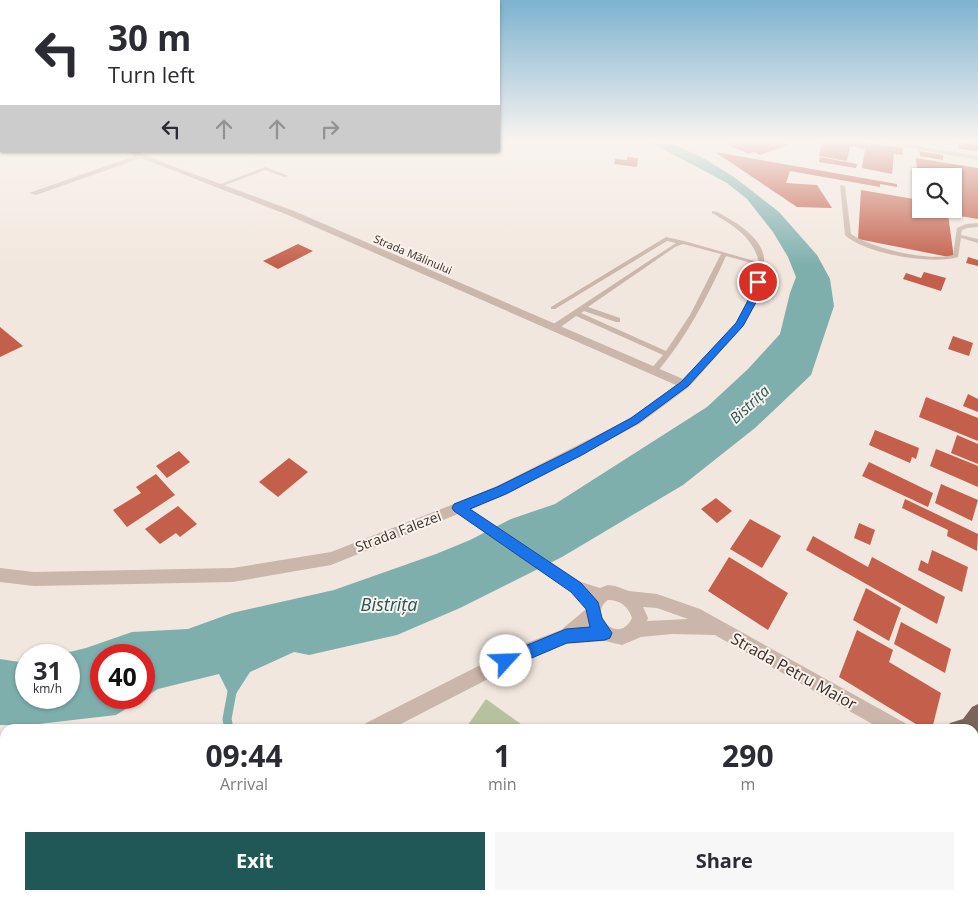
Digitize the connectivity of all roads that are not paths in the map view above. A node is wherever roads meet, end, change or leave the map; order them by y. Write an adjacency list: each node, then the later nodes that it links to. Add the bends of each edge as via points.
1 (61, 182): 6 (street)
2 (208, 182): 4 (street, Strada Mălinului)
3 (229, 182): 4 (lane)
4 (218, 186): 18 (street, Strada Mălinului)
5 (842, 186): 9 (lane, via 848,235 860,244 945,260 956,256)
6 (33, 193)
7 (714, 212): 13 (lane, via 746,231 761,256)
8 (978, 225): 9 (lane, via 959,229)
9 (958, 236): 10 (lane)
10 (978, 241)
11 (682, 242): 12 (lane); 14 (lane, via 666,239); 15 (lane)
12 (724, 254): 13 (lane); 19 (lane, via 703,299)
13 (757, 264): 21 (street, Strada Falezei, via 755,295 740,324)
14 (553, 308)
15 (583, 308): 16 (lane); 17 (lane)
16 (576, 313): 18 (lane); 19 (lane)
17 (618, 320)
18 (555, 327): 20 (street, Strada Mălinului)
19 (668, 355): 20 (lane)
20 (654, 370): 21 (street, Strada Mălinului)
21 (685, 384): 22 (street, Strada Falezei, via 635,421 502,490)
22 (459, 508): 23 (street, Strada Falezei, via 331,558 233,575 34,579); 25 (street, via 573,585)
23 (0, 575)
24 (628, 598): 25 (street, via 614,592); 26 (street, Strada Petru Maior, via 657,601 694,614); 27 (street, via 640,618)
25 (595, 605): 28 (street, via 599,628); 29 (street)
26 (716, 628): 27 (street, Strada Petru Maior, via 658,627); 31 (street, Strada Petru Maior)
27 (634, 631): 28 (street, via 621,637)
28 (605, 633): 29 (street)
29 (566, 636): 30 (street, via 522,653)
30 (382, 724)
31 (890, 724)

